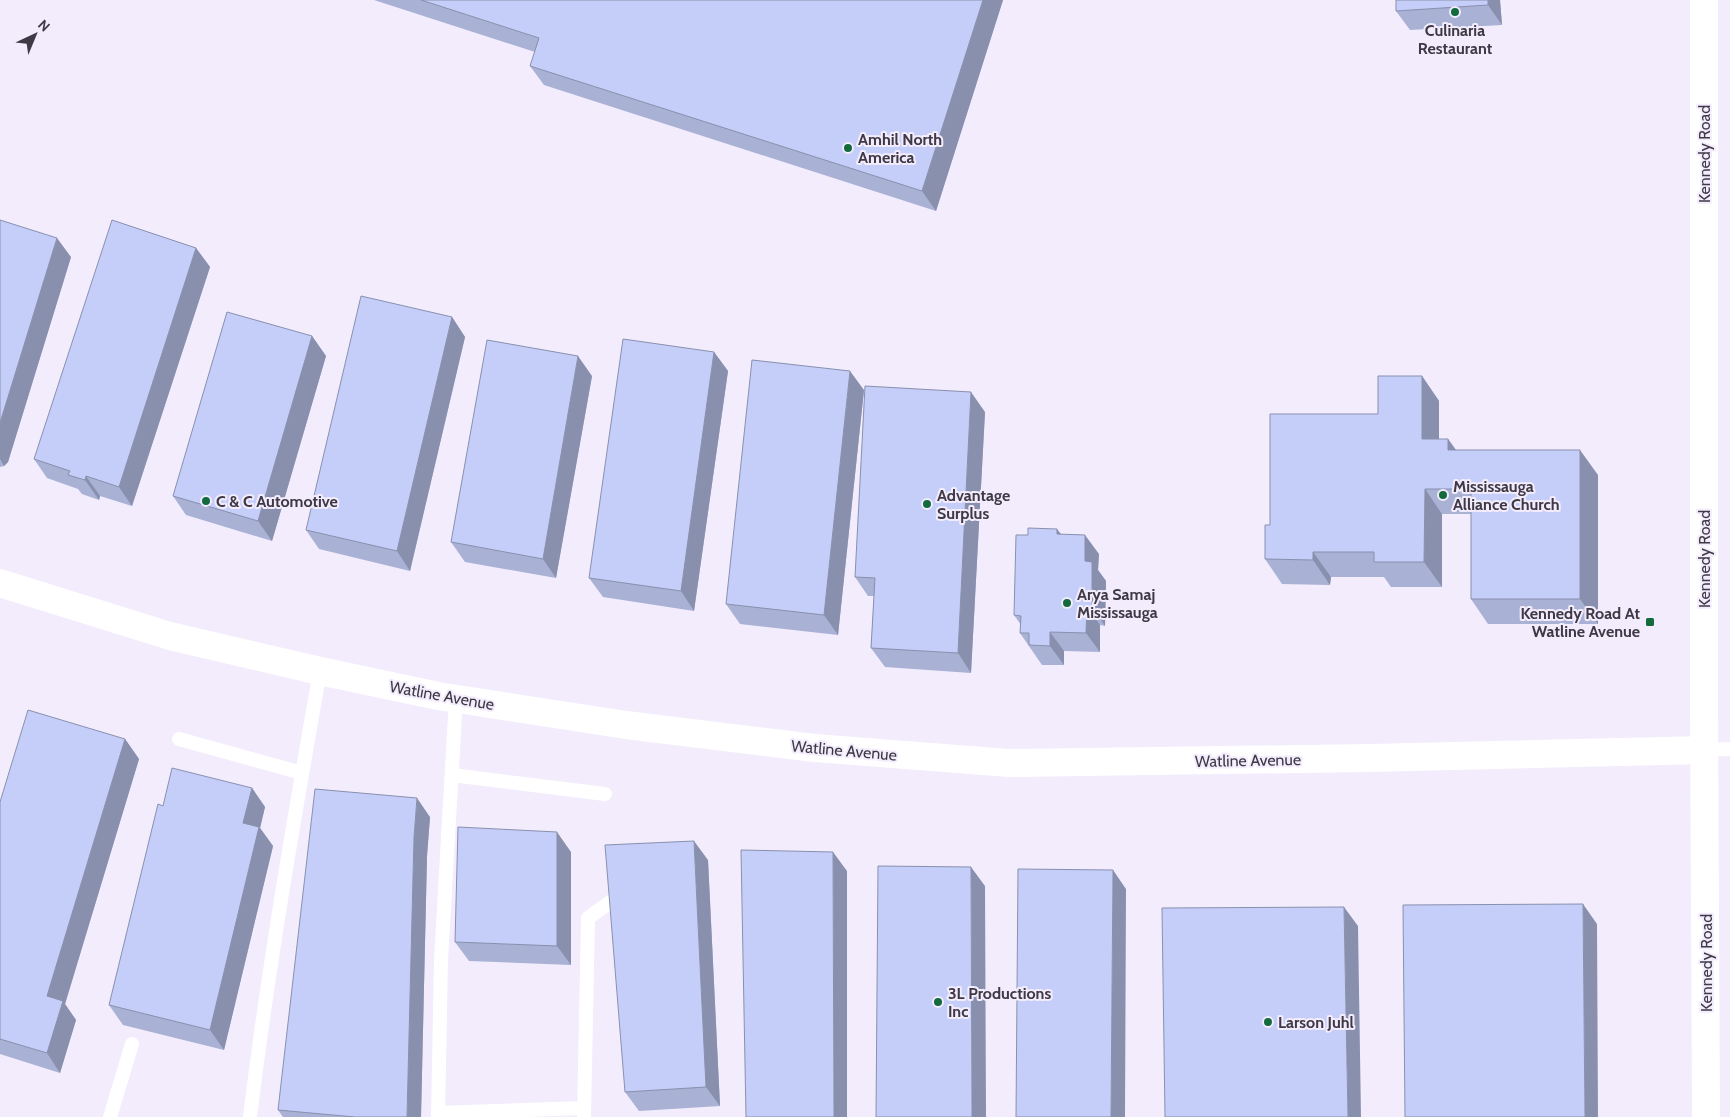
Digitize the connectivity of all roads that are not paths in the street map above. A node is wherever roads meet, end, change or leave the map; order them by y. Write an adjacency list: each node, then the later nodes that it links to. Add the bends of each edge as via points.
1 (1704, 0): 6 (street, Kennedy Road)
2 (0, 583): 3 (street, Watline Avenue, via 170,636)
3 (320, 671): 4 (street, Watline Avenue); 7 (lane)
4 (456, 698): 6 (street, Watline Avenue, via 626,725 815,748 1009,763); 8 (lane)
5 (179, 739): 7 (lane)
6 (1717, 750): 16 (street, Kennedy Road)
7 (302, 773): 15 (lane)
8 (452, 775): 9 (lane); 13 (lane, via 441,960)
9 (605, 794)
10 (613, 900): 12 (lane, via 588,918)
11 (132, 1044): 14 (lane)
12 (584, 1113): 13 (lane)
13 (438, 1115)
14 (110, 1117)
15 (250, 1117)
16 (1706, 1117)

